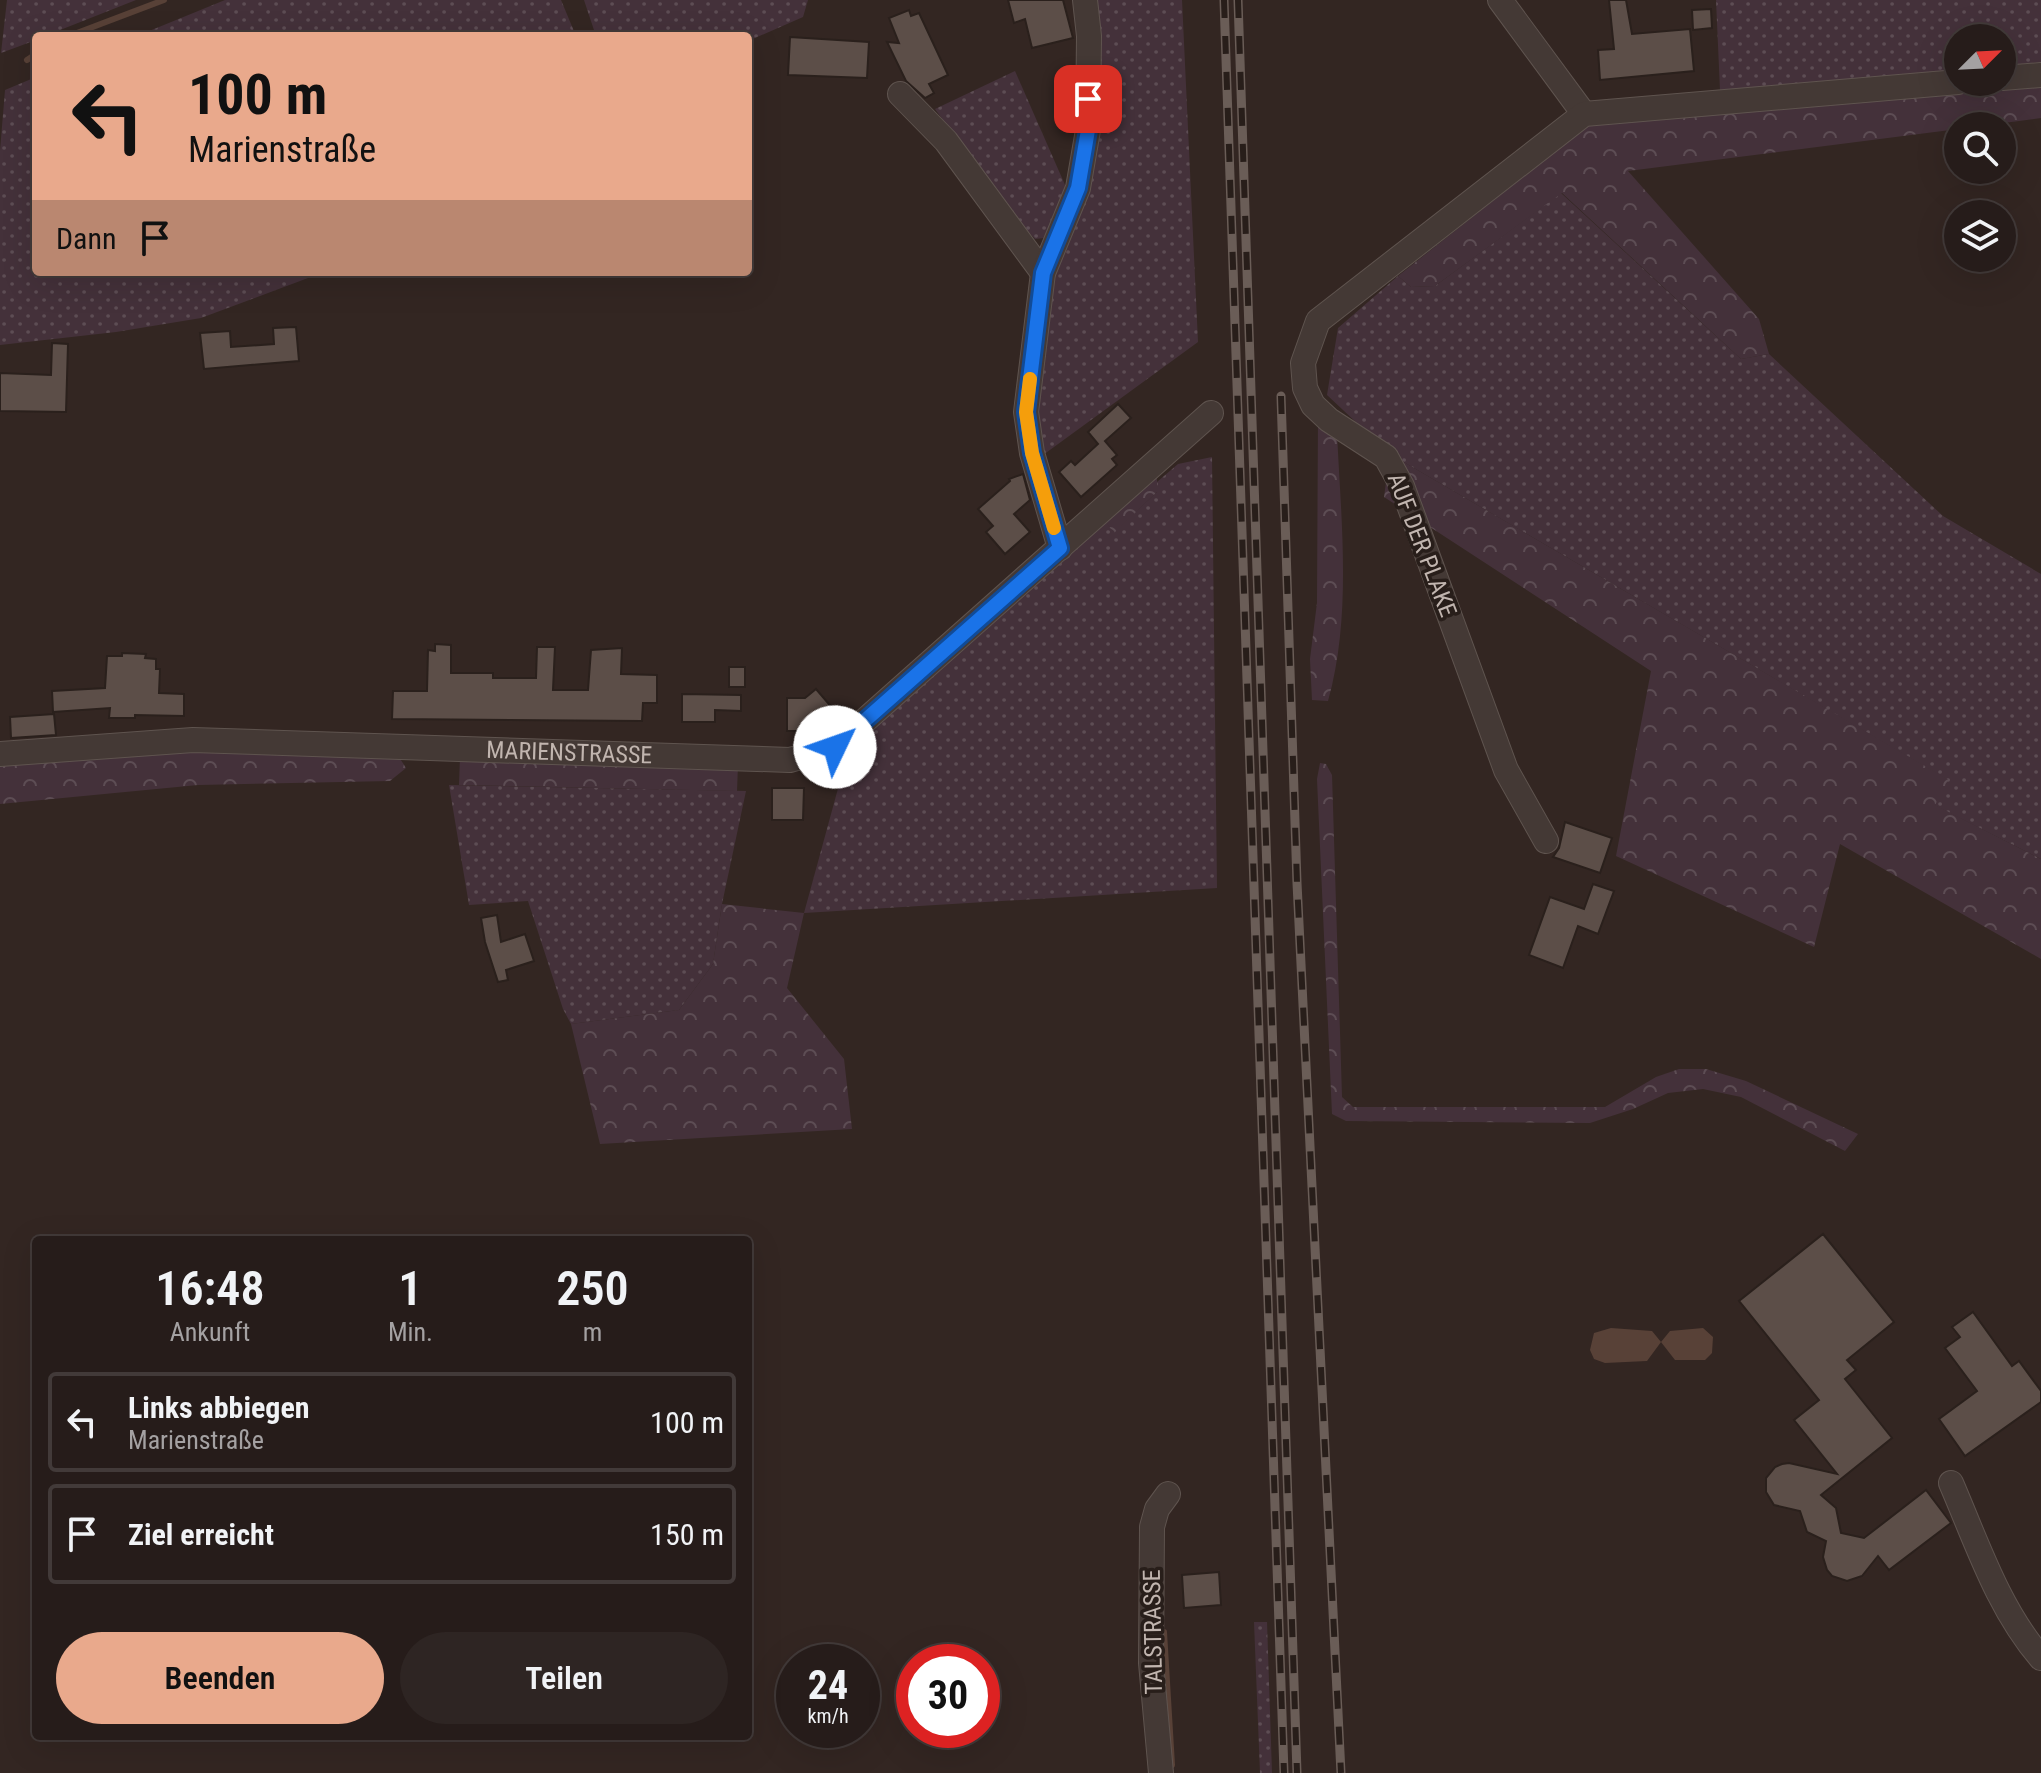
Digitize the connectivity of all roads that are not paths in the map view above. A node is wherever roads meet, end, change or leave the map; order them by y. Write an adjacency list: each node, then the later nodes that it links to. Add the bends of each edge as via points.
1 (1085, 0): 8 (street, via 1088,130 1078,188)
2 (1500, 0): 7 (street)
3 (2041, 75): 4 (street)
4 (2016, 77)
5 (1944, 83): 7 (street)
6 (900, 94): 8 (street, via 946,141)
7 (1584, 114): 12 (street, AUF DER PLAKE, via 1318,321 1303,363 1313,405 1386,457 1402,486 1506,770)
8 (1043, 273): 10 (street, via 1026,412 1032,453)
9 (1211, 413): 10 (street, MARIENSTRASSE)
10 (1060, 548): 11 (street, MARIENSTRASSE, via 835,747 790,760 193,740)
11 (0, 754)
12 (1546, 841)
13 (1951, 1483): 15 (street, via 2001,1598)
14 (1168, 1494): 16 (street, TALSTRASSE, via 1152,1527 1151,1663)
15 (2041, 1658)
16 (1161, 1773)

